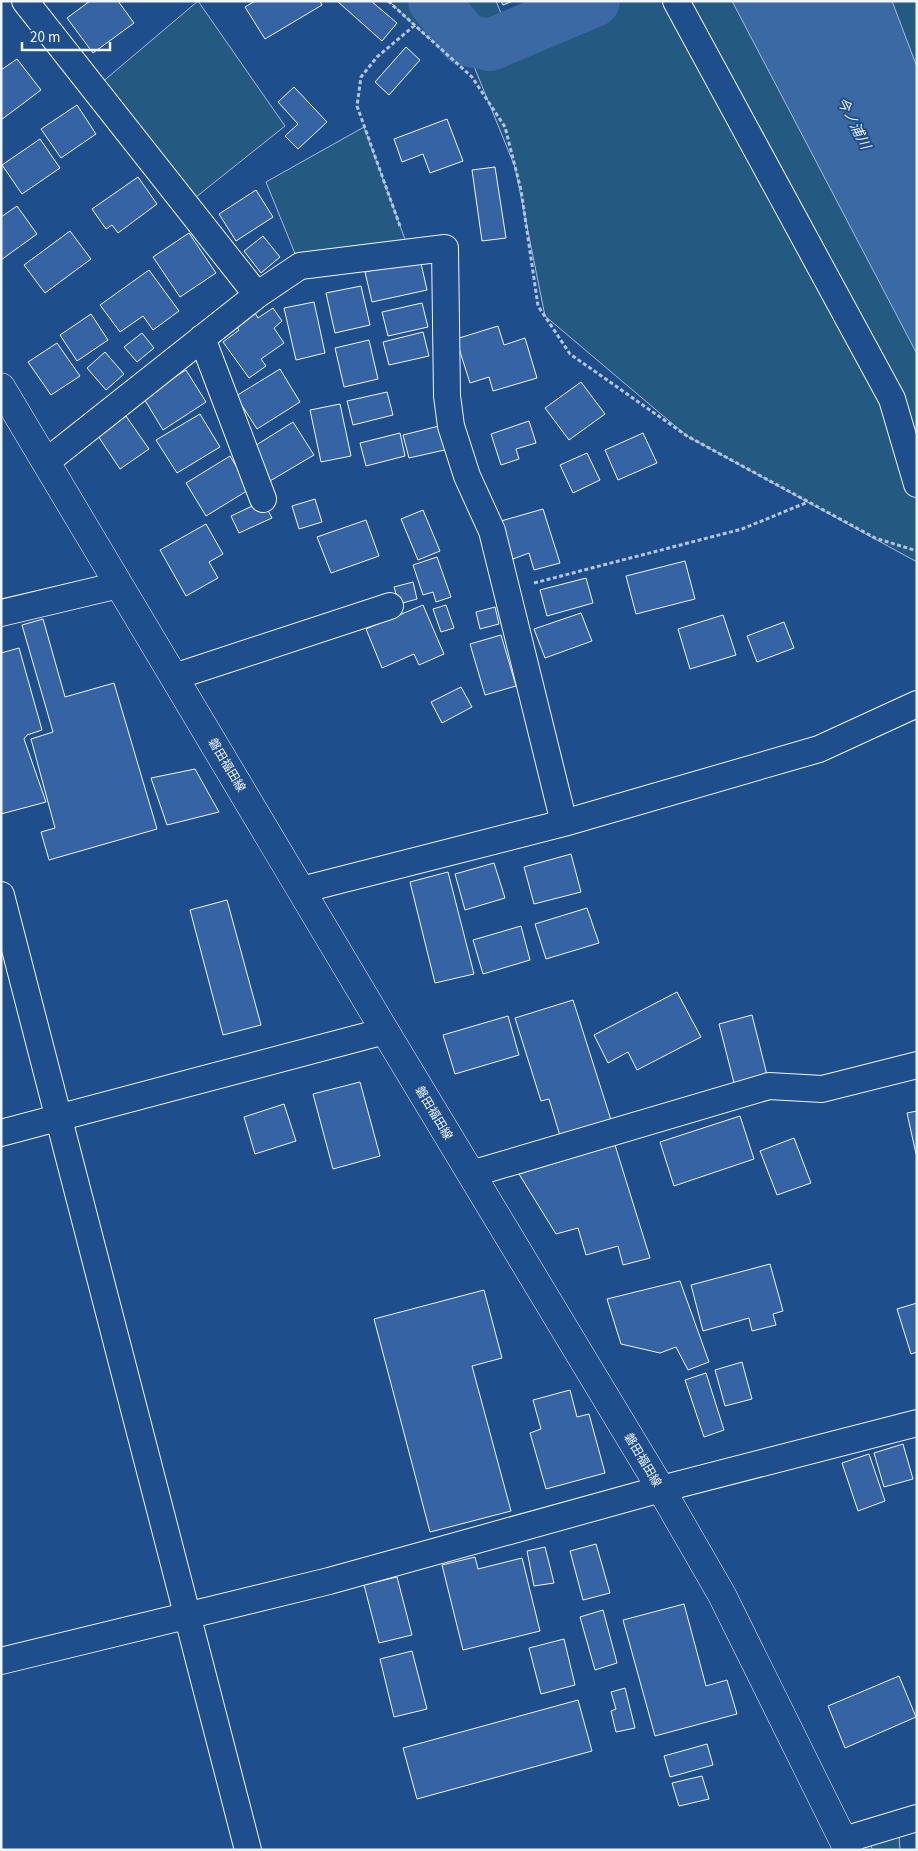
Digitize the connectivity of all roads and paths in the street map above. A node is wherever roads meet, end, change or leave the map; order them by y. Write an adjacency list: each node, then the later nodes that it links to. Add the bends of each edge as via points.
1 (25, 1): 6 (street)
2 (388, 1): 4 (path)
3 (676, 1): 10 (street, via 892,399)
4 (414, 25): 5 (path, via 377,57 361,76 357,106); 12 (path, via 472,78 504,127 521,190 538,306 570,354 686,436)
5 (410, 253): 6 (street, via 300,266); 15 (street, via 445,248 451,426 467,476 492,531)
6 (257, 295): 7 (street)
7 (202, 338): 9 (street); 11 (street)
8 (1, 387): 9 (main road, 磐田福田線)
9 (46, 462): 14 (main road, 磐田福田線)
10 (917, 484)
11 (263, 499)
12 (809, 502): 13 (path, via 875,538); 15 (path, via 742,529)
13 (917, 551)
14 (119, 585): 17 (street); 18 (main road, 磐田福田線)
15 (507, 590): 20 (street)
16 (390, 606): 18 (street)
17 (1, 613)
18 (174, 677): 21 (main road, 磐田福田線)
19 (917, 704): 20 (street, via 819,749)
20 (564, 823): 21 (street)
21 (301, 890): 23 (main road, 磐田福田線)
22 (1, 895): 25 (street)
23 (385, 1032): 25 (street); 27 (main road, 磐田福田線)
24 (917, 1065): 27 (street, via 822,1089 769,1086)
25 (60, 1118): 26 (street); 30 (street)
26 (1, 1133)
27 (471, 1174): 29 (main road, 磐田福田線)
28 (917, 1423): 29 (street)
29 (661, 1489): 30 (street, via 329,1581); 33 (main road, 磐田福田線, via 722,1595)
30 (187, 1616): 31 (street); 34 (street)
31 (1, 1661)
32 (917, 1818): 33 (street)
33 (846, 1845)
34 (248, 1850)

